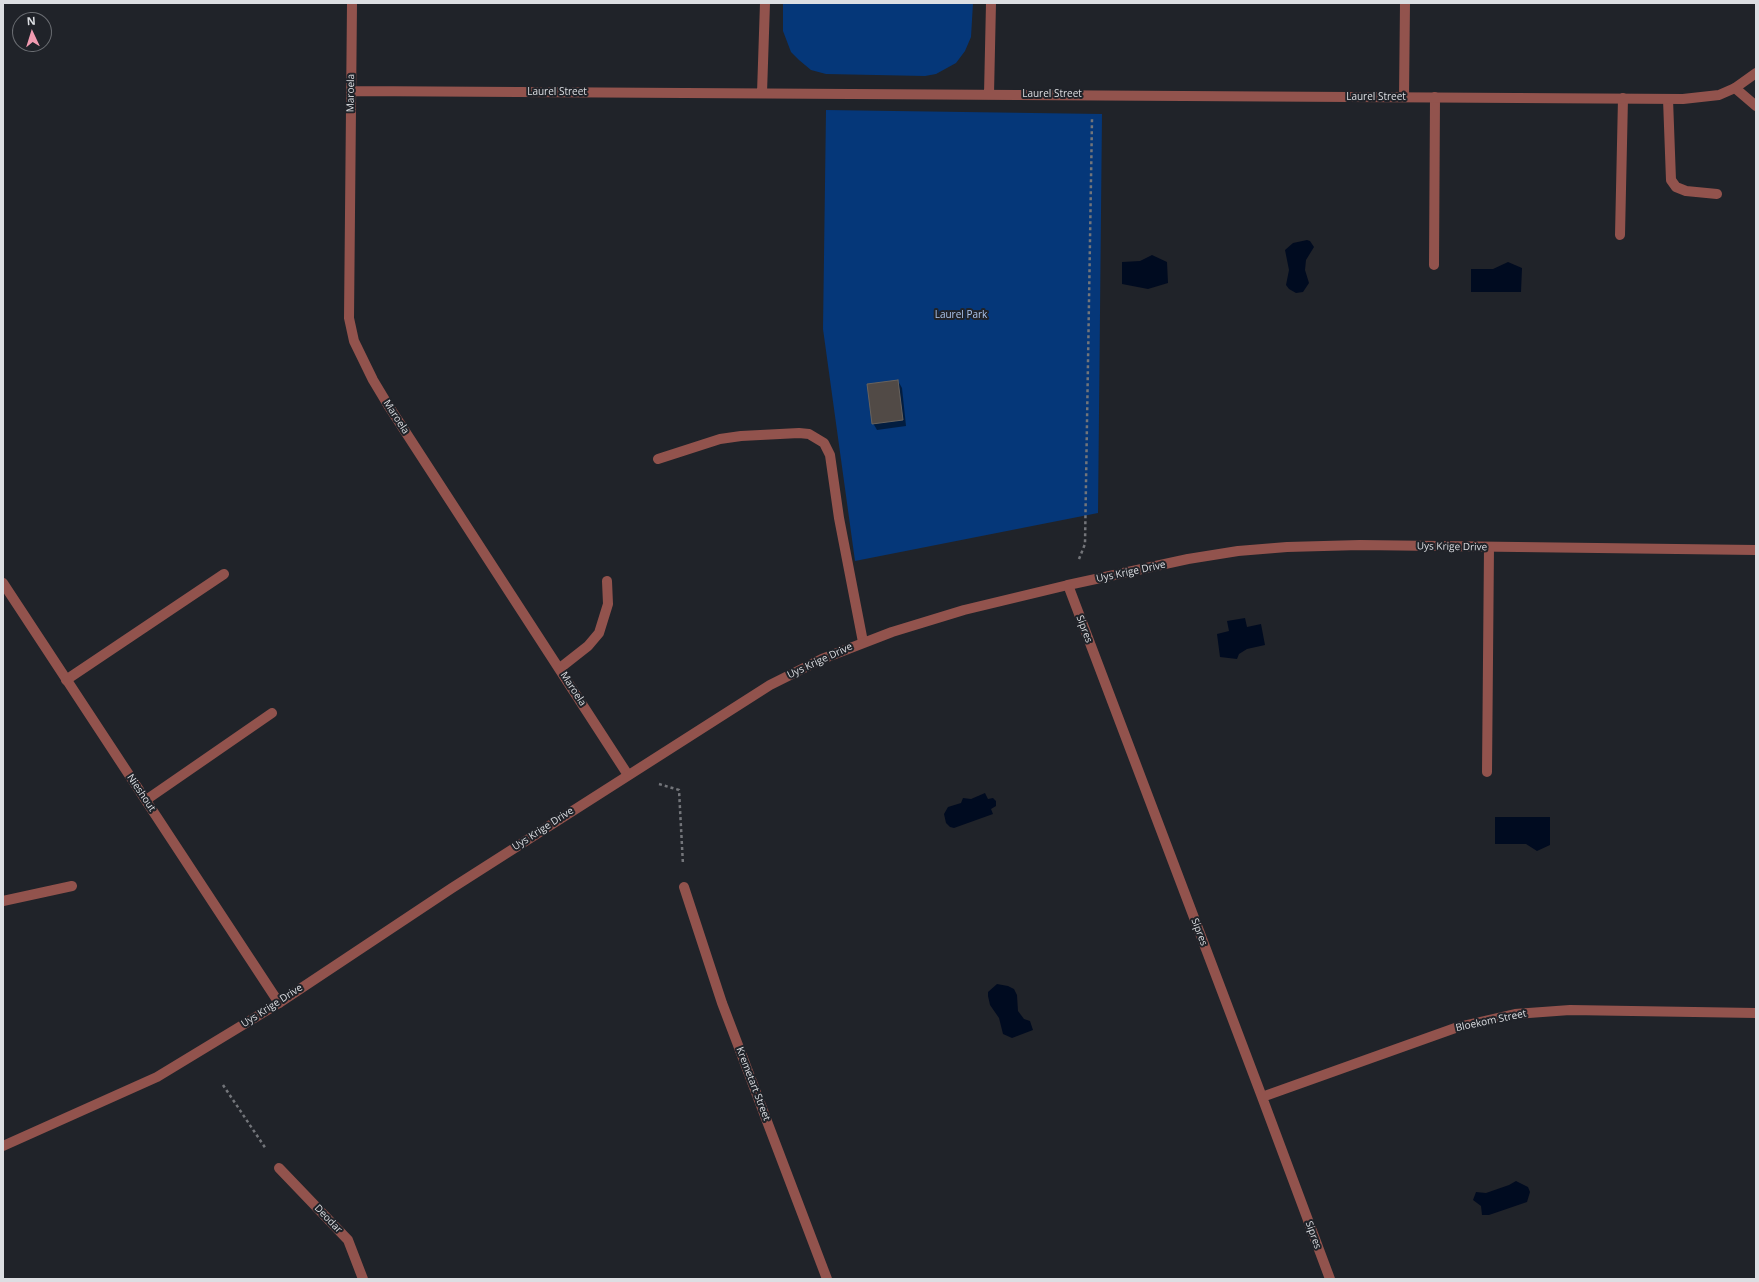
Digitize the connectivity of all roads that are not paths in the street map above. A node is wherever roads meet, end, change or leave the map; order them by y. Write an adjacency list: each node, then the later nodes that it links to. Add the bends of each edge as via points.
1 (352, 3): 7 (street, Maroela)
2 (765, 3): 8 (street)
3 (991, 3): 9 (street)
4 (1405, 3): 10 (street)
5 (1756, 73): 6 (street, Laurel Street)
6 (1735, 88): 13 (street, Laurel Street, via 1701,98); 14 (street)
7 (352, 90): 8 (street, Laurel Street); 26 (street, Maroela, via 348,318 354,341 388,405)
8 (762, 93): 9 (street, Laurel Street)
9 (989, 94): 10 (street, Laurel Street)
10 (1404, 97): 11 (street, Laurel Street)
11 (1435, 97): 12 (street, Laurel Street); 17 (street)
12 (1623, 98): 13 (street, Laurel Street); 16 (street)
13 (1668, 99): 15 (street, via 1671,180 1676,187 1686,191)
14 (1756, 106)
15 (1717, 194)
16 (1620, 235)
17 (1434, 265)
18 (658, 459): 25 (street, via 720,439 741,436 799,433 809,434 824,443 830,454 839,518)
19 (1489, 547): 20 (street, Uys Krige Drive); 23 (street, Uys Krige Drive, via 1280,547 1188,559); 29 (street)
20 (1756, 550)
21 (224, 574): 27 (street)
22 (607, 581): 26 (street, via 608,604 599,633 588,646)
23 (1068, 585): 25 (street, Uys Krige Drive, via 964,610); 37 (street, Sipres)
24 (4, 589): 27 (street, Nieshout)
25 (863, 642): 30 (street, Uys Krige Drive, via 770,685)
26 (560, 668): 30 (street, Maroela)
27 (66, 680): 31 (street, Nieshout)
28 (272, 713): 31 (street)
29 (1487, 772)
30 (628, 775): 35 (street, Uys Krige Drive)
31 (146, 800): 35 (street, Nieshout)
32 (72, 886): 34 (street)
33 (684, 887): 41 (street, Kremetart Street, via 722,1004)
34 (3, 901)
35 (279, 1003): 38 (street, Uys Krige Drive, via 157,1077)
36 (1756, 1013): 37 (street, Bloekom Street, via 1570,1010 1515,1014 1458,1027)
37 (1262, 1097): 42 (street, Sipres)
38 (3, 1146)
39 (279, 1168): 40 (street, Deodar, via 348,1240)
40 (363, 1279)
41 (827, 1279)
42 (1330, 1279)

